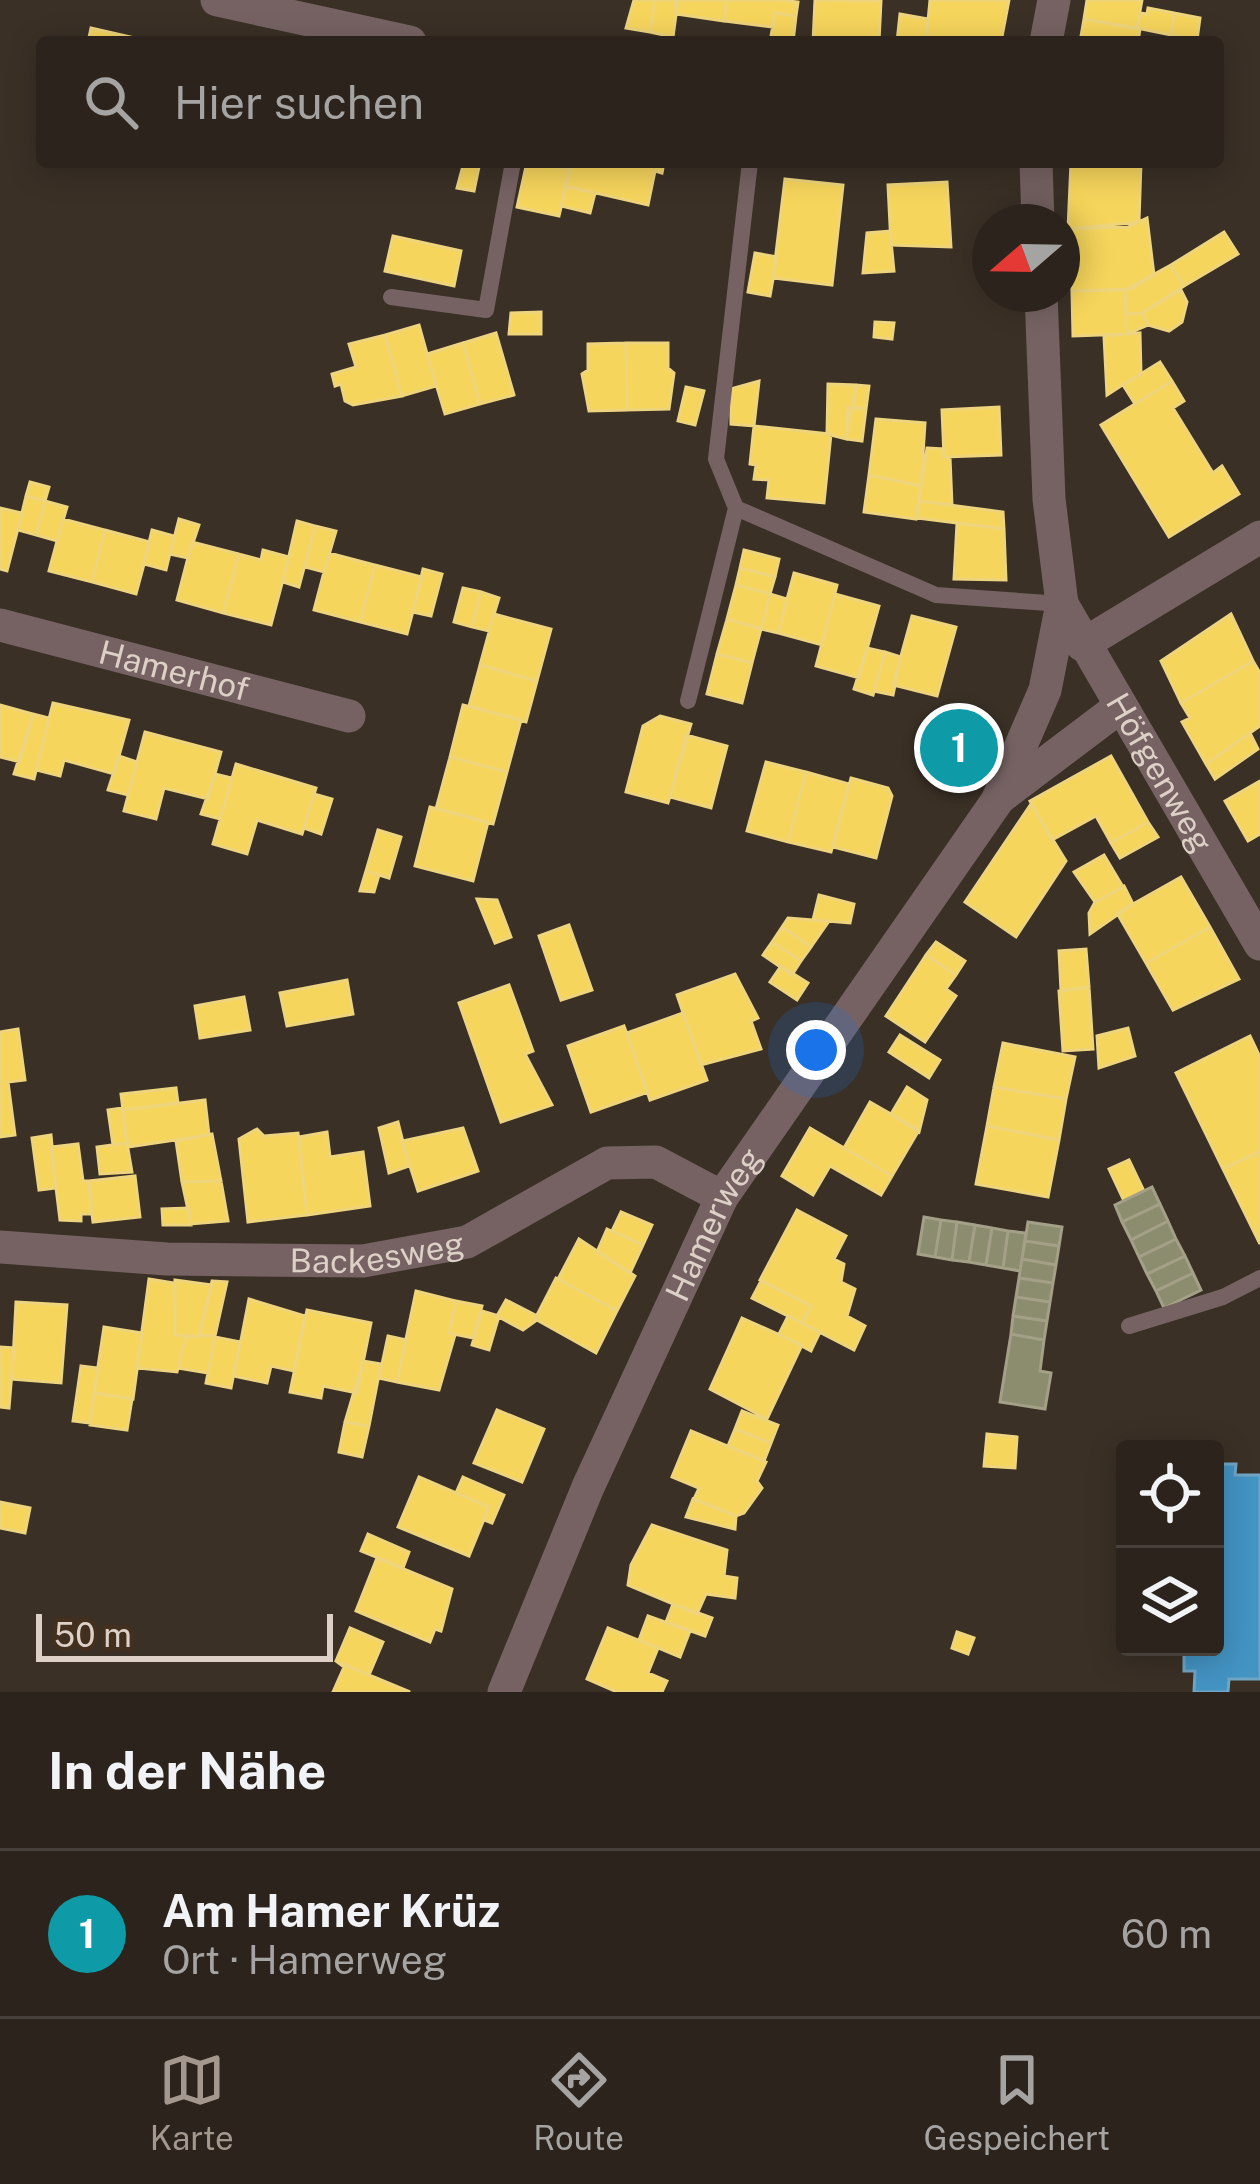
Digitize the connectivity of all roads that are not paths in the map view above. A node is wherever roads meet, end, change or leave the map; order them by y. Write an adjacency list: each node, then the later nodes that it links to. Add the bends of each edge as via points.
1 (217, 0): 3 (street)
2 (1054, 0): 4 (street)
3 (382, 36)
4 (1047, 36)
5 (512, 168): 9 (lane, via 486,310)
6 (749, 168): 11 (lane, via 716,458)
7 (1036, 168): 8 (street)
8 (1037, 204)
9 (392, 297)
10 (1042, 312): 13 (street, Hamerweg, via 1048,499)
11 (736, 508): 13 (lane, via 936,595); 16 (lane)
12 (1260, 537): 15 (street)
13 (1062, 604): 15 (street, Höfgenweg); 19 (street, Hamerweg, via 1045,690)
14 (0, 625): 18 (street, Hamerhof)
15 (1082, 645): 17 (street, Höfgenweg)
16 (688, 701)
17 (1121, 706): 19 (street, Hamerweg); 20 (street, Höfgenweg)
18 (349, 716)
19 (997, 800): 21 (street, Hamerweg)
20 (1260, 944)
21 (722, 1197): 22 (street, Backesweg, via 656,1162 607,1163 467,1242 363,1261); 25 (street, Hamerweg)
22 (0, 1247)
23 (1260, 1278): 24 (lane)
24 (1129, 1326)
25 (504, 1692)

